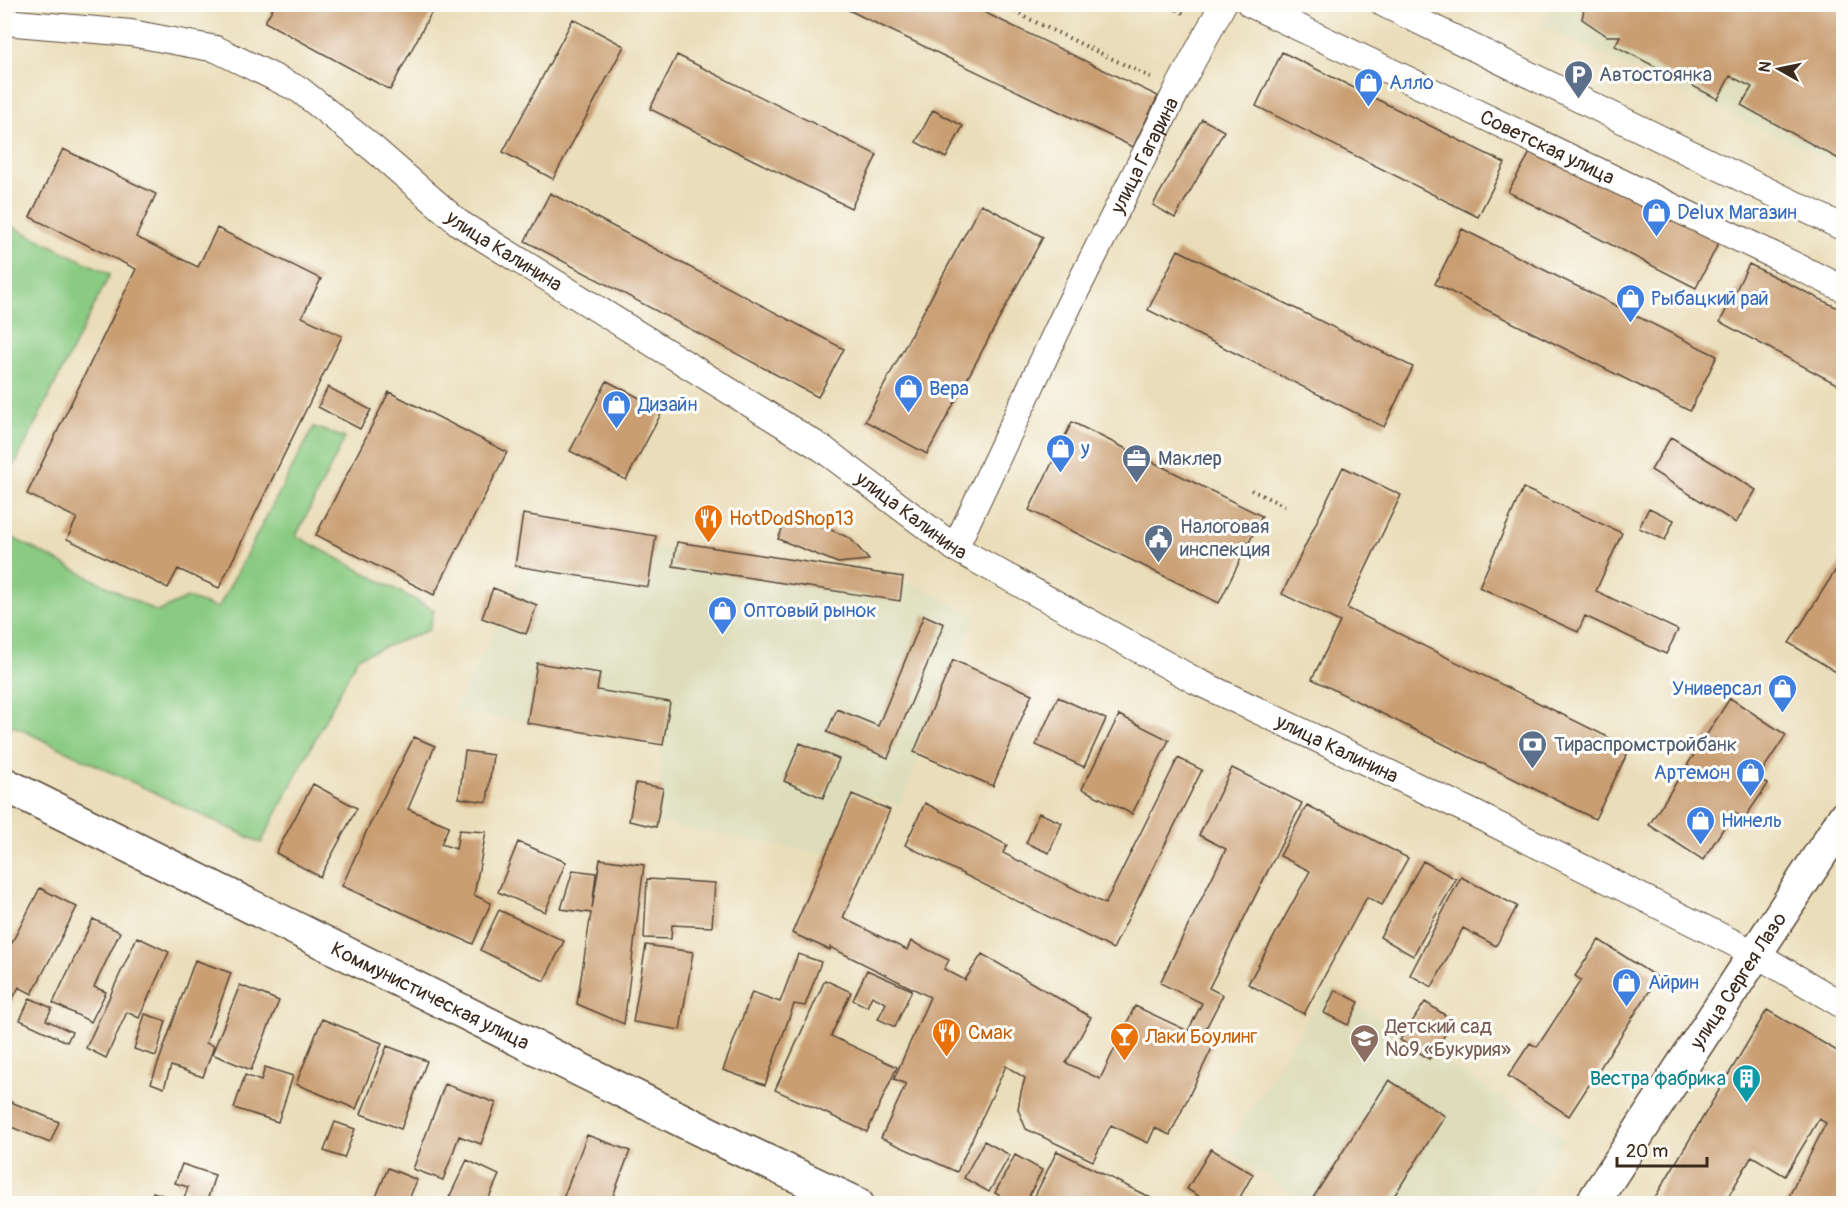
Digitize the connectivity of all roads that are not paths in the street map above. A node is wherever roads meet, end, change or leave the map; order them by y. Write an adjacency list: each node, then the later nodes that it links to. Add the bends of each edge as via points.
1 (1223, 4): 7 (street, улица Гагарина, via 1069,305)
2 (1250, 4): 6 (street, Советская улица)
3 (1384, 4): 5 (street)
4 (4, 22): 7 (street, улица Калинина, via 131,33 216,49 300,90 459,223 823,449)
5 (1844, 228)
6 (1844, 289)
7 (955, 548): 10 (street, улица Калинина, via 1196,681)
8 (4, 784): 12 (main road, Коммунистическая улица, via 736,1147)
9 (1844, 818): 10 (main road, улица Сергея Лазо)
10 (1756, 954): 11 (street, улица Калинина); 13 (main road, улица Сергея Лазо)
11 (1844, 1006)
12 (857, 1203)
13 (1592, 1203)

